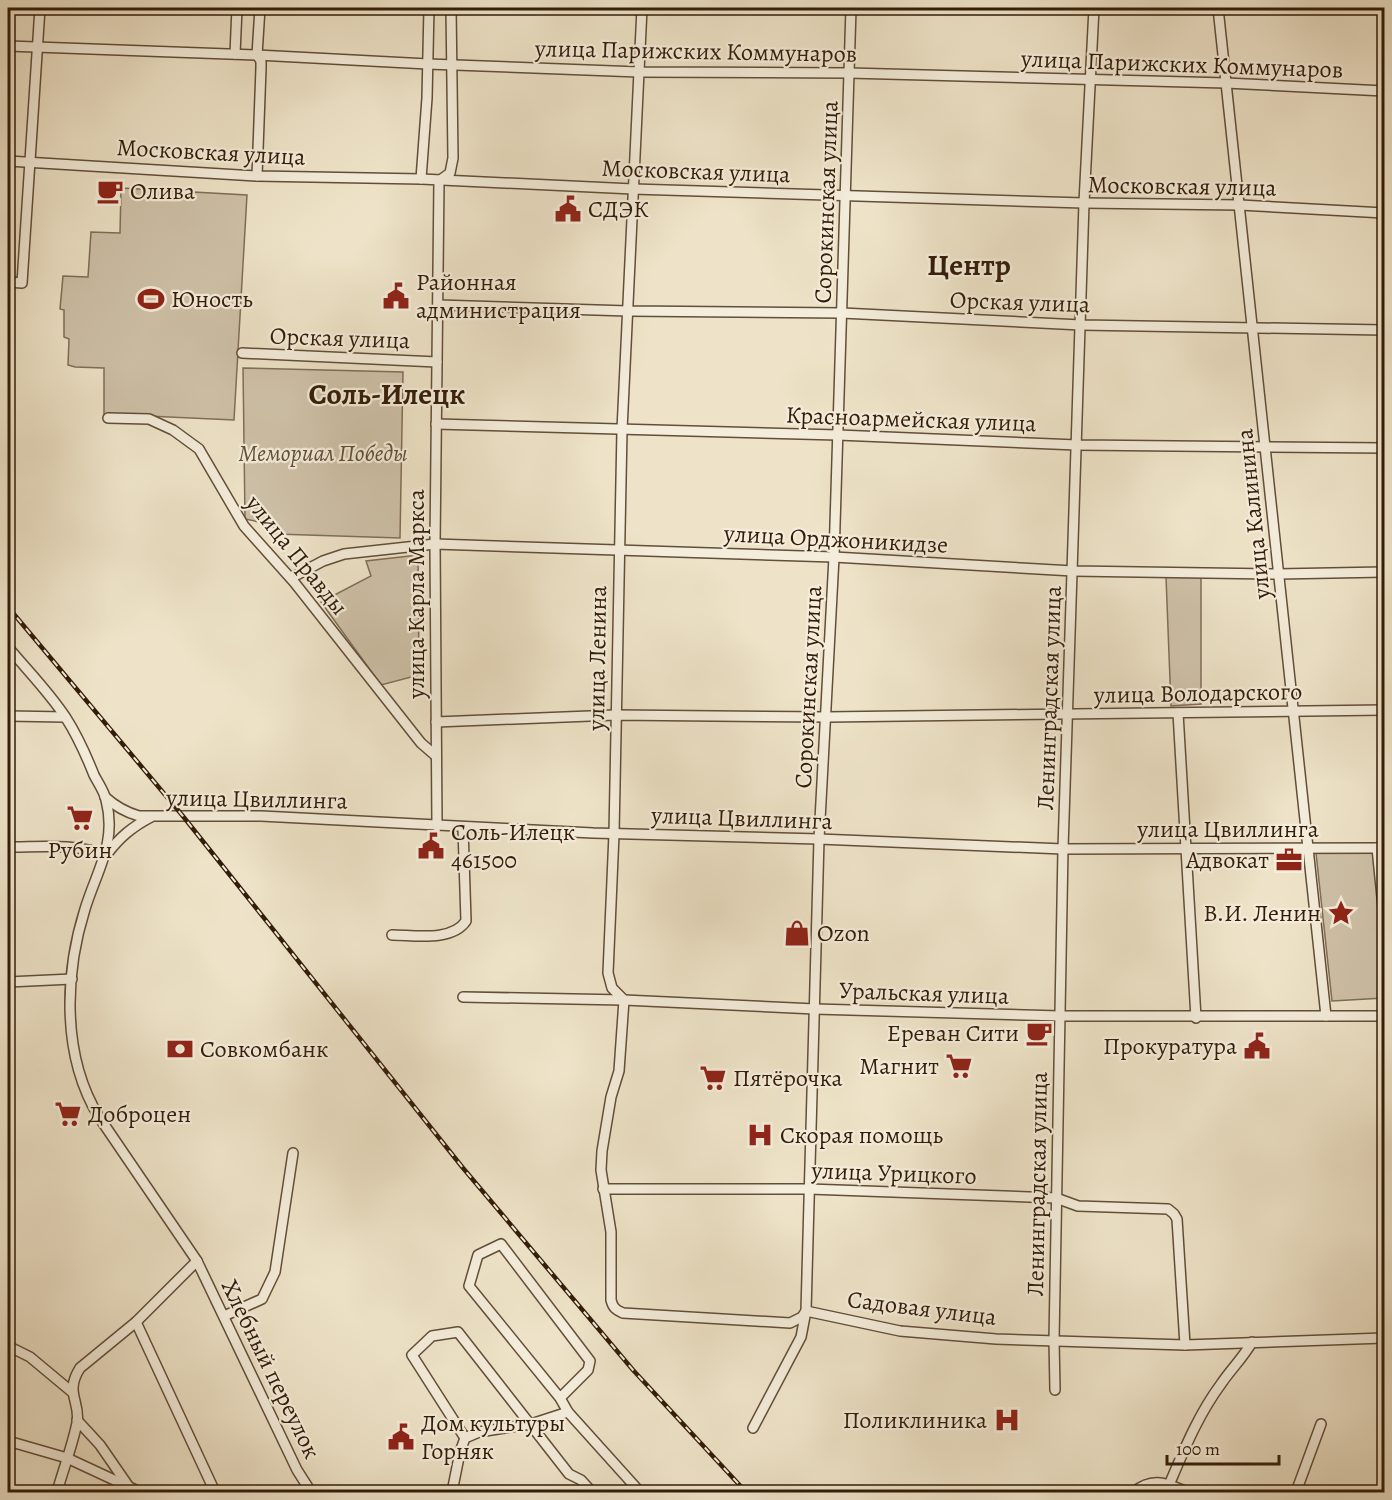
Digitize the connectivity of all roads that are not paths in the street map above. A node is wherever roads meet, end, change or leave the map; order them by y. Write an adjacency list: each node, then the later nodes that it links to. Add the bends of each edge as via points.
1 (40, 8): 11 (street)
2 (237, 8): 12 (street)
3 (260, 8): 13 (street)
4 (429, 8): 14 (street)
5 (451, 8): 15 (street, улица Карла Маркса)
6 (642, 8): 16 (street, улица Ленина)
7 (850, 8): 17 (street, Сорокинская улица)
8 (1094, 8): 18 (street, Ленинградская улица)
9 (1218, 8): 19 (street, улица Калинина)
10 (8, 46): 11 (street, улица Парижских Коммунаров)
11 (37, 47): 12 (street, улица Парижских Коммунаров); 22 (street)
12 (235, 54): 13 (street, улица Парижских Коммунаров)
13 (257, 55): 14 (street, улица Парижских Коммунаров); 23 (street, via 261,68)
14 (428, 64): 15 (street, улица Парижских Коммунаров); 24 (street)
15 (453, 65): 16 (street, улица Парижских Коммунаров); 25 (street, улица Карла Маркса, via 453,158 450,173)
16 (639, 72): 17 (street, улица Парижских Коммунаров); 26 (street, улица Ленина)
17 (849, 73): 18 (street, улица Парижских Коммунаров); 27 (street, Сорокинская улица)
18 (1091, 80): 19 (street, улица Парижских Коммунаров); 28 (street, Ленинградская улица)
19 (1226, 83): 20 (street, улица Парижских Коммунаров); 29 (street, улица Калинина)
20 (1384, 91)
21 (8, 161): 22 (street, Московская улица)
22 (30, 162): 23 (street, Московская улица); 31 (street, via 22,282)
23 (257, 176): 24 (street, Московская улица)
24 (421, 180): 25 (street, Московская улица)
25 (439, 182): 26 (street, Московская улица); 32 (street, улица Карла Маркса)
26 (633, 189): 27 (street, Московская улица); 33 (street, улица Ленина)
27 (846, 195): 28 (street, Московская улица); 34 (street, Сорокинская улица)
28 (1084, 203): 29 (street, Московская улица); 35 (street, Ленинградская улица)
29 (1240, 205): 30 (street, Московская улица); 36 (street, улица Калинина)
30 (1384, 213)
31 (8, 282)
32 (438, 305): 33 (street, Орская улица); 39 (street, улица Карла Маркса)
33 (628, 312): 34 (street, Орская улица); 42 (street, улица Ленина)
34 (843, 313): 35 (street, Орская улица); 43 (street, Сорокинская улица)
35 (1081, 325): 36 (street, Орская улица); 44 (street, Ленинградская улица)
36 (1252, 328): 37 (street, Орская улица); 45 (street, улица Калинина)
37 (1384, 330)
38 (242, 353): 39 (street, Орская улица)
39 (437, 362): 41 (street, улица Карла Маркса)
40 (108, 418): 53 (street, улица Правды, via 149,419 198,449 244,526)
41 (436, 424): 42 (street, Красноармейская улица); 47 (street, улица Карла Маркса)
42 (622, 430): 43 (street, Красноармейская улица); 48 (street, улица Ленина)
43 (838, 435): 44 (street, Красноармейская улица); 49 (street, Сорокинская улица)
44 (1077, 445): 45 (street, Красноармейская улица); 50 (street, Ленинградская улица)
45 (1266, 447): 46 (street, Красноармейская улица); 52 (street, улица Калинина)
46 (1384, 448)
47 (435, 544): 48 (street, улица Орджоникидзе); 53 (street, улица Орджоникидзе, via 344,554); 63 (street, улица Карла Маркса)
48 (619, 550): 49 (street, улица Орджоникидзе); 59 (street, улица Ленина)
49 (834, 557): 50 (street, улица Орджоникидзе); 62 (street, Сорокинская улица)
50 (1073, 571): 52 (street, улица Орджоникидзе); 58 (street, Ленинградская улица)
51 (1384, 572): 52 (street, улица Орджоникидзе)
52 (1278, 574): 56 (street, улица Калинина)
53 (291, 578): 64 (street, улица Правды, via 421,743)
54 (8, 647): 61 (street)
55 (1384, 710): 56 (street, улица Володарского)
56 (1293, 711): 57 (street, улица Володарского); 73 (street, улица Калинина)
57 (1178, 713): 58 (street, улица Володарского); 72 (street)
58 (1069, 714): 62 (street, улица Володарского); 75 (street, Ленинградская улица)
59 (615, 715): 62 (street, улица Володарского); 63 (street, улица Володарского); 69 (street, улица Ленина)
60 (8, 716): 61 (street)
61 (65, 717): 65 (street)
62 (827, 717): 70 (street, Сорокинская улица)
63 (436, 722): 64 (street, улица Карла Маркса)
64 (436, 756): 67 (street, улица Карла Маркса)
65 (105, 797): 66 (street, улица Цвиллинга, via 126,813); 76 (street, Хлебный переулок)
66 (153, 816): 67 (street, улица Цвиллинга, via 261,816); 76 (street, via 120,837)
67 (437, 826): 68 (street, улица Цвиллинга)
68 (463, 828): 69 (street, улица Цвиллинга); 78 (street, via 466,921 449,933)
69 (614, 834): 70 (street, улица Цвиллинга); 82 (street, улица Ленина, via 608,973 612,988)
70 (819, 839): 75 (street, улица Цвиллинга); 83 (street, Сорокинская улица)
71 (8, 847): 76 (street, via 69,847)
72 (1186, 847): 73 (street, улица Цвиллинга); 75 (street, улица Цвиллинга); 87 (street)
73 (1309, 848): 74 (street, улица Цвиллинга); 85 (street, улица Калинина)
74 (1381, 848): 77 (street)
75 (1063, 849): 84 (street, Ленинградская улица)
76 (106, 855): 79 (street, Хлебный переулок, via 84,911)
77 (1384, 917)
78 (392, 935)
79 (72, 979): 80 (street); 92 (street, Хлебный переулок, via 73,1051 89,1101)
80 (8, 982)
81 (463, 997): 82 (street, Уральская улица)
82 (624, 1000): 83 (street, Уральская улица); 89 (street, via 619,1071 602,1151)
83 (815, 1009): 84 (street, Уральская улица); 90 (street, Сорокинская улица)
84 (1060, 1016): 87 (street, Уральская улица); 91 (street, Ленинградская улица)
85 (1326, 1016): 86 (street, Уральская улица); 87 (street, Уральская улица)
86 (1384, 1016)
87 (1196, 1018)
88 (293, 1153): 94 (street, via 275,1272 262,1299)
89 (603, 1189): 90 (street, улица Урицкого); 93 (street, via 611,1232 611,1300 623,1313 790,1323)
90 (809, 1189): 91 (street, улица Урицкого); 93 (street, Сорокинская улица)
91 (1056, 1198): 97 (street, Ленинградская улица); 99 (street, улица Урицкого, via 1078,1206 1167,1209 1174,1214)
92 (197, 1261): 94 (street, Хлебный переулок); 95 (street, Хлебный переулок)
93 (806, 1311): 97 (street, Садовая улица, via 900,1331); 108 (street, Сорокинская улица, via 797,1344)
94 (224, 1316): 118 (street, Хлебный переулок)
95 (136, 1322): 102 (street, Хлебный переулок, via 80,1368); 117 (street)
96 (1384, 1338): 98 (street, Садовая улица)
97 (1054, 1340): 99 (street, Садовая улица); 101 (street, Ленинградская улица)
98 (1252, 1342): 99 (street, Садовая улица); 113 (street, via 1197,1423)
99 (1185, 1345)
100 (8, 1346): 102 (street, via 30,1357)
101 (1055, 1390)
102 (72, 1392): 105 (street)
103 (560, 1398): 103 (street, via 469,1286 478,1255 501,1244 590,1361 588,1370); 104 (street)
104 (568, 1412): 106 (street); 121 (street)
105 (78, 1420): 111 (street); 114 (street)
106 (531, 1424): 109 (street); 109 (street, via 458,1332 432,1336 412,1355); 120 (street, via 569,1474)
107 (1321, 1424): 124 (street)
108 (753, 1428)
109 (465, 1438): 119 (street)
110 (8, 1441): 111 (street)
111 (67, 1458): 114 (street); 115 (street)
112 (1384, 1484): 125 (street)
113 (1169, 1485): 122 (street, via 1146,1484); 123 (street)
114 (129, 1487): 116 (street)
115 (57, 1492)
116 (140, 1492)
117 (215, 1492)
118 (311, 1492)
119 (452, 1492)
120 (592, 1492)
121 (640, 1492)
122 (1134, 1492)
123 (1188, 1492)
124 (1296, 1492)
125 (1381, 1492)

